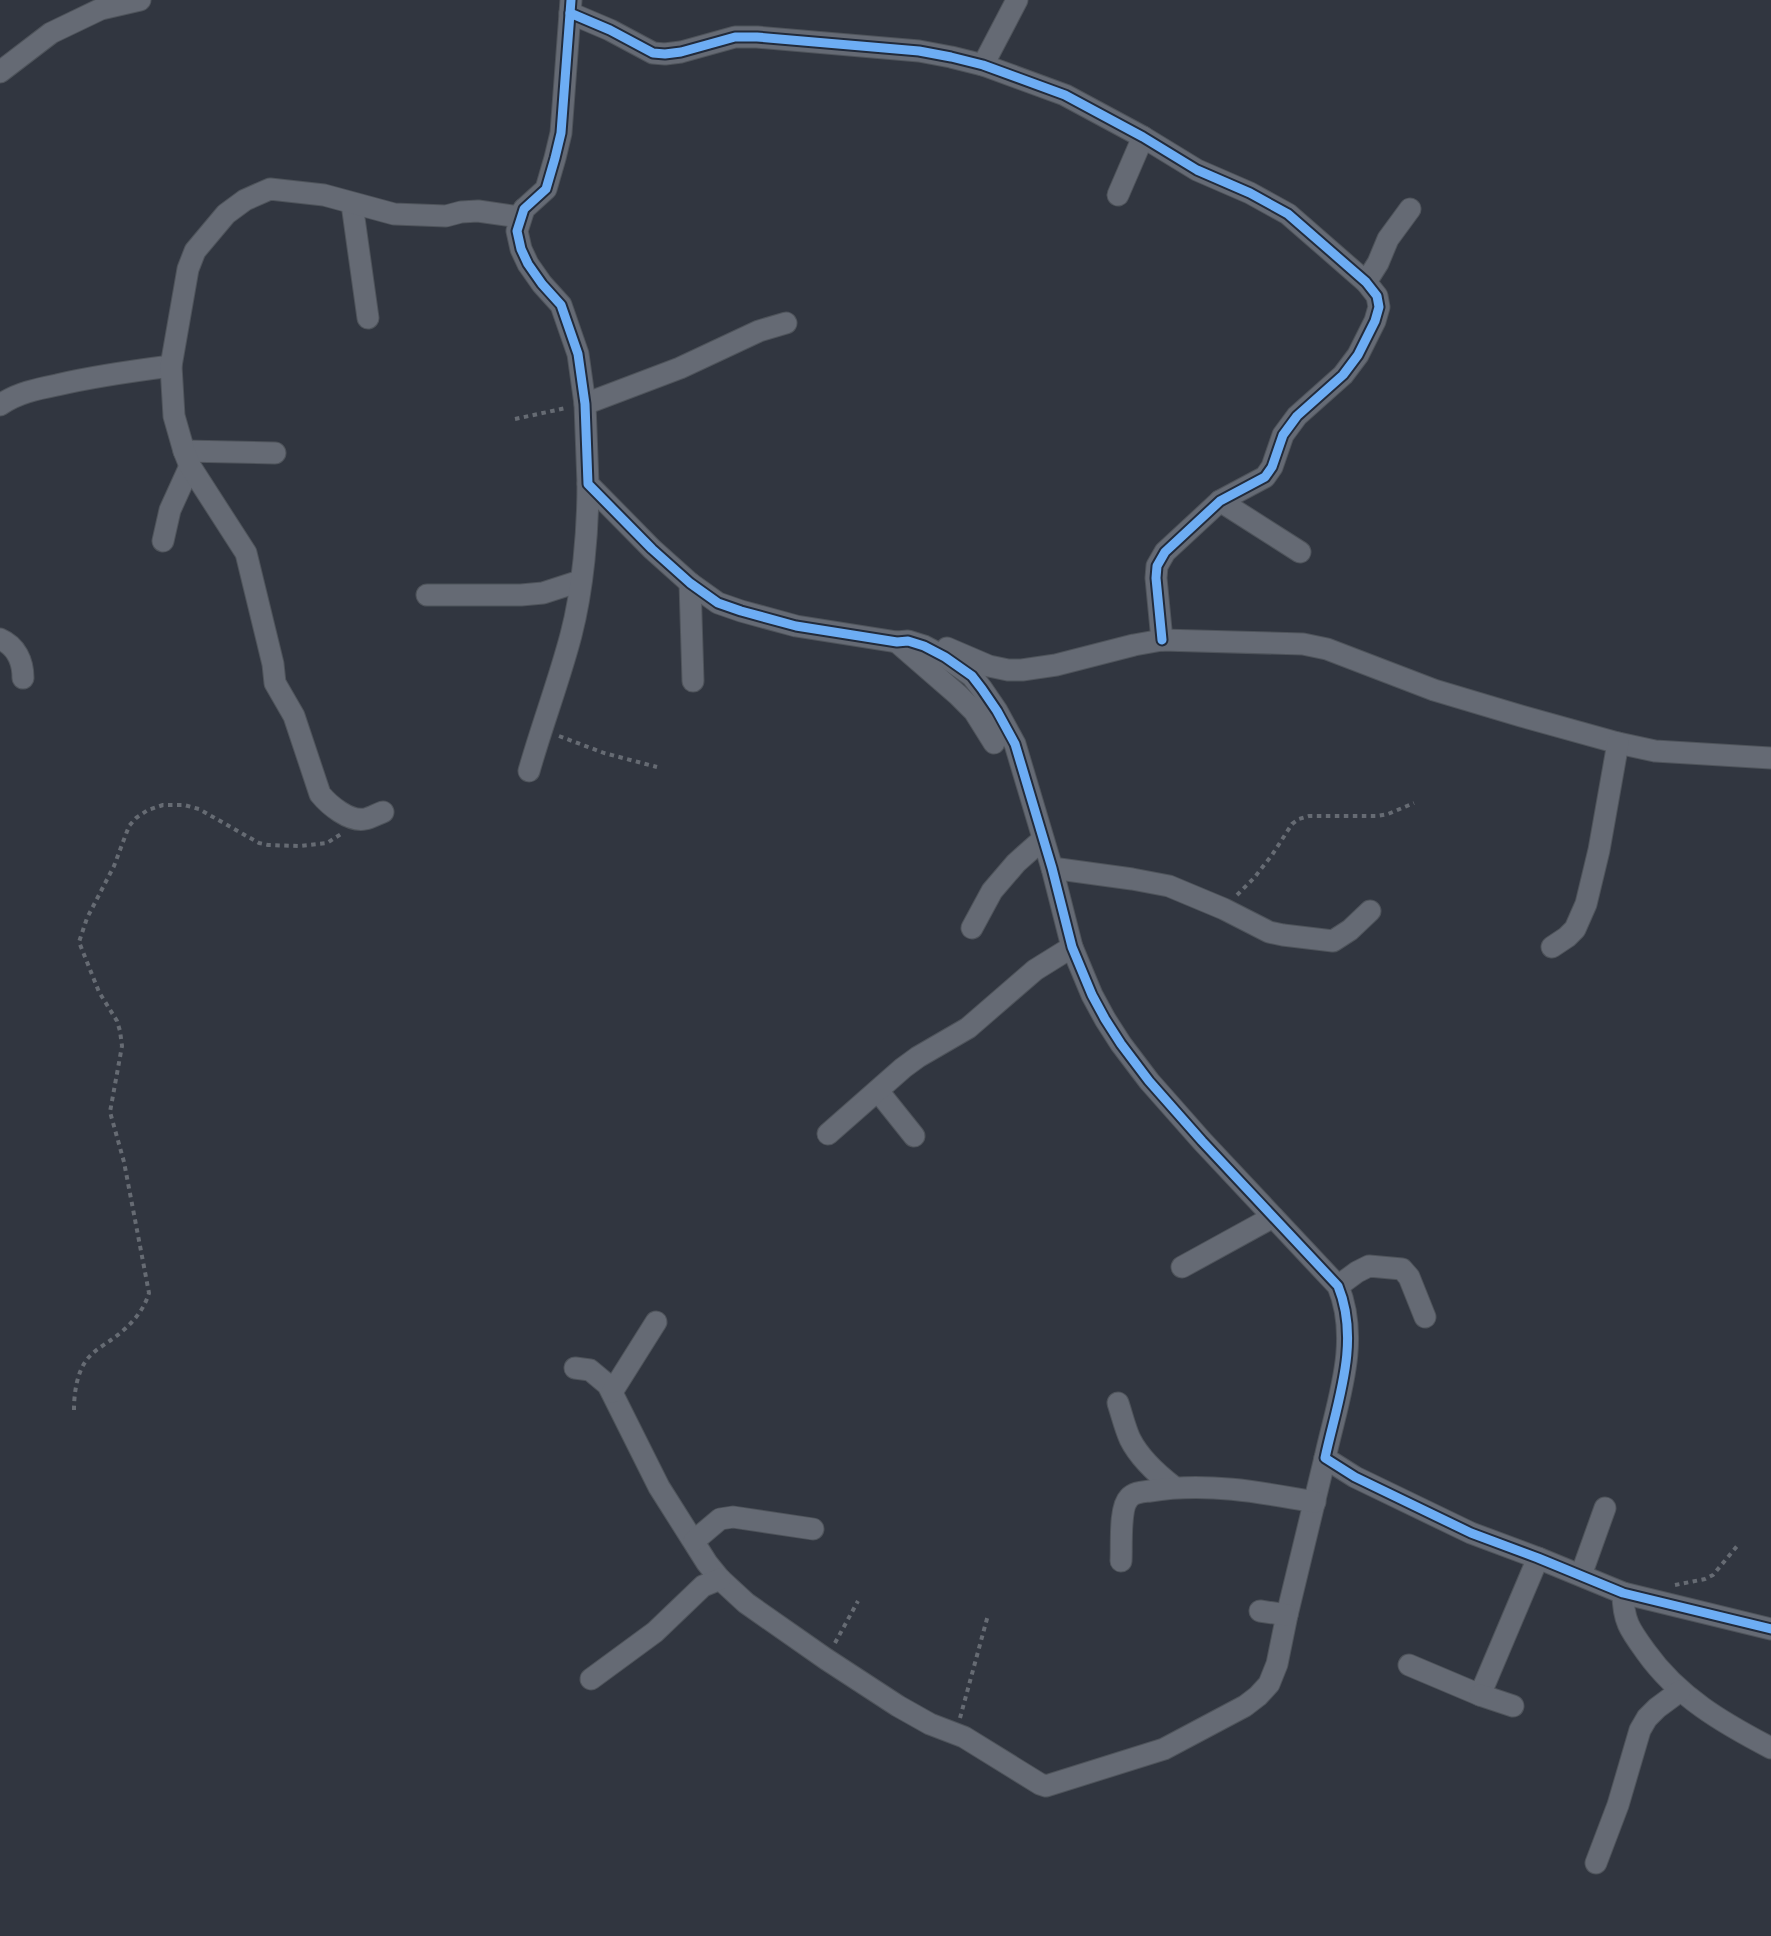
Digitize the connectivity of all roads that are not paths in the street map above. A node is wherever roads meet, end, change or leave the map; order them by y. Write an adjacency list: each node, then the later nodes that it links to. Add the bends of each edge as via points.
1 (140, 0): 5 (street, via 101,9 51,33)
2 (1017, 0): 4 (street)
3 (571, 6): 4 (street, via 653,53 681,52 735,37 919,51); 9 (street, via 561,133 546,189)
4 (983, 65): 6 (street, via 1065,95)
5 (0, 72)
6 (1143, 136): 7 (street); 11 (street, via 1197,170 1288,214)
7 (1118, 195)
8 (352, 204): 9 (street, via 394,214 431,216 478,211 519,218); 12 (street); 14 (street, via 324,195 270,189 226,214 195,251 188,269)
9 (524, 209): 15 (street, via 517,231 521,249 542,284 561,305 578,354)
10 (1410, 209): 11 (street, via 1388,239)
11 (1366, 282): 20 (street, via 1377,296 1379,307 1358,355 1343,375 1297,416 1283,435 1265,477)
12 (368, 318)
13 (786, 323): 15 (street)
14 (171, 366): 16 (street, via 104,374 36,390); 18 (street, via 174,416)
15 (585, 404): 19 (street)
16 (0, 405)
17 (275, 453): 18 (street)
18 (187, 459): 21 (street); 35 (street, via 246,553 275,683 294,716 320,794 351,818 363,819)
19 (588, 484): 23 (street); 24 (street)
20 (1220, 501): 22 (street); 27 (street, via 1159,561 1156,578)
21 (163, 541)
22 (1300, 552)
23 (580, 581): 25 (street, via 543,593); 34 (street, via 572,632)
24 (690, 583): 28 (street, via 718,603 741,611 796,626); 30 (street)
25 (428, 595)
26 (0, 639): 29 (street, via 13,647 23,667)
27 (1162, 640): 28 (street, via 1022,670 988,666 939,645); 32 (street, via 1303,644 1326,649 1434,690)
28 (902, 642): 31 (street, via 974,711); 36 (street, via 924,646 945,657 972,676 982,689 1015,744)
29 (23, 678)
30 (693, 681)
31 (994, 743)
32 (1618, 743): 33 (street, via 1654,751); 41 (street, via 1586,904 1575,929)
33 (1771, 758)
34 (529, 771)
35 (383, 812)
36 (1043, 839): 37 (street); 39 (street, via 992,891)
37 (1052, 868): 38 (street, via 1169,886 1283,935 1333,941); 40 (street)
38 (1370, 911)
39 (972, 928)
40 (1071, 947): 42 (street, via 1035,970 968,1028 918,1057); 45 (street, via 1092,995 1121,1044 1149,1081)
41 (1552, 947)
42 (878, 1091): 43 (street); 44 (street)
43 (828, 1134)
44 (914, 1136)
45 (1273, 1217): 46 (street); 47 (street)
46 (1182, 1267)
47 (1338, 1286): 48 (street, via 1369,1266 1402,1269); 53 (street, via 1345,1302 1349,1342)
48 (1425, 1317)
49 (656, 1322): 51 (street)
50 (575, 1368): 51 (street, via 590,1370)
51 (612, 1392): 58 (street, via 659,1487)
52 (1118, 1403): 54 (street, via 1137,1450)
53 (1325, 1458): 55 (street); 59 (street, via 1355,1477 1471,1533)
54 (1174, 1487): 55 (street, via 1256,1492); 60 (street, via 1130,1497 1124,1506)
55 (1315, 1502): 65 (street)
56 (1605, 1508): 61 (street)
57 (813, 1529): 58 (street, via 733,1516 720,1519)
58 (694, 1541): 62 (street)
59 (1538, 1558): 61 (street); 70 (street)
60 (1121, 1561)
61 (1581, 1575): 63 (street)
62 (720, 1579): 65 (street, via 746,1603 898,1706 956,1733 1046,1786 1164,1749 1245,1706 1269,1684); 68 (street, via 703,1586 655,1632)
63 (1623, 1593): 66 (street); 69 (street, via 1623,1610 1630,1628 1659,1670)
64 (1260, 1611): 65 (street)
65 (1287, 1615)
66 (1771, 1629)
67 (1409, 1665): 70 (street)
68 (591, 1679)
69 (1680, 1691): 72 (street, via 1711,1715); 73 (street, via 1657,1708 1640,1730)
70 (1480, 1695): 71 (street)
71 (1513, 1706)
72 (1771, 1748)
73 (1596, 1863)

